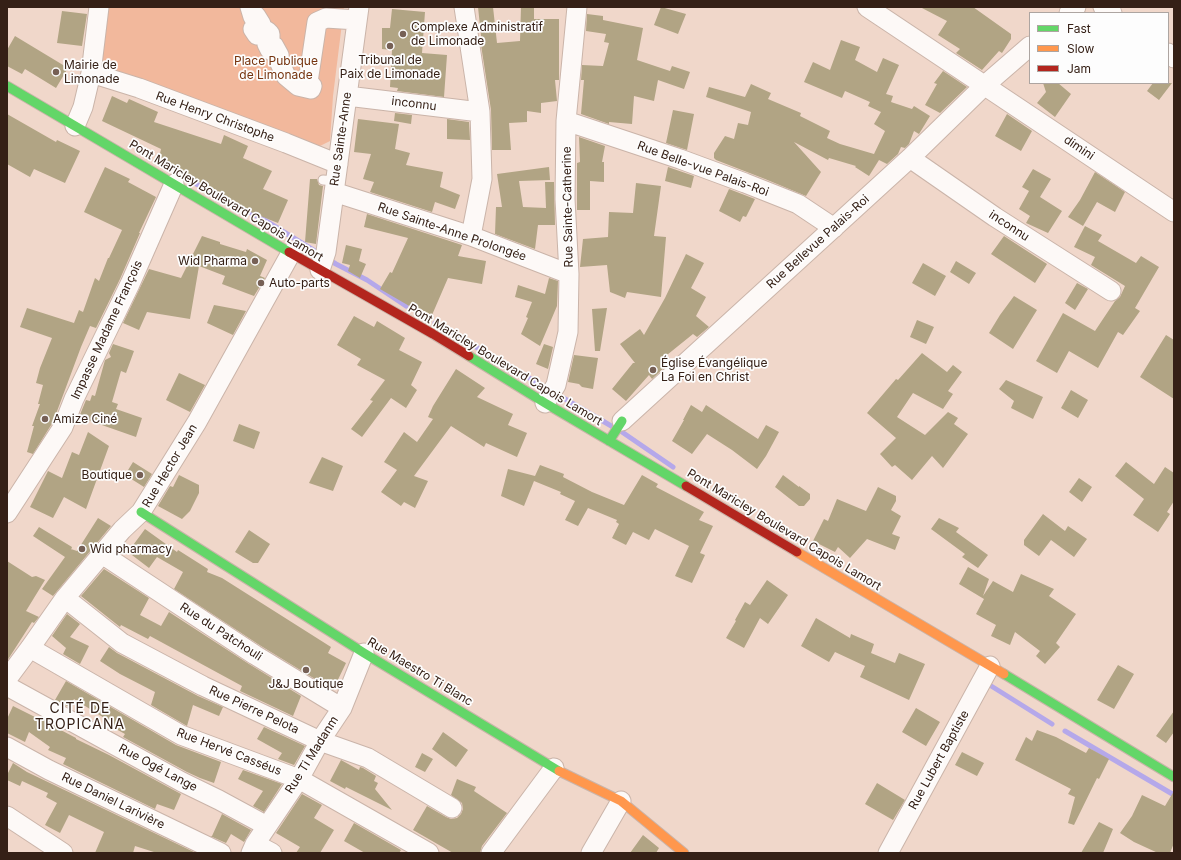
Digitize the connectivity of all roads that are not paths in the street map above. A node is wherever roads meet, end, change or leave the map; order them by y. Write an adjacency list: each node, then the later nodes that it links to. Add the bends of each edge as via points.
1 (99, 7): 8 (street)
2 (250, 7): 6 (street, via 252,17 256,16 261,24 253,29 257,35 267,31 270,34 267,44 270,50 274,46 286,76 298,86 311,89 312,86 308,82 317,22 326,18)
3 (464, 7): 12 (street)
4 (577, 7): 14 (street, Rue Sainte-Catherine)
5 (867, 7): 9 (street, dimini)
6 (358, 14): 11 (street, Rue Sainte-Anne)
7 (1029, 47): 9 (street, Rue Bellevue Palais-Roi)
8 (96, 75): 13 (street); 16 (street, Rue Henry Christophe, via 139,88 286,143)
9 (985, 85): 15 (street, Rue Bellevue Palais-Roi); 18 (street, dimini)
10 (7, 86): 13 (street, Pont Maricley Boulevard Capois Lamort)
11 (347, 96): 12 (street, inconnu); 16 (street, Rue Sainte-Anne)
12 (480, 112): 20 (street, via 482,179)
13 (79, 117): 17 (street, Pont Maricley Boulevard Capois Lamort)
14 (566, 121): 19 (street, Rue Belle-vue Palais-Roi, via 680,159 798,204); 23 (street, Rue Sainte-Catherine, via 565,199)
15 (910, 158): 19 (street, Rue Bellevue Palais-Roi); 24 (street, inconnu, via 995,217)
16 (333, 179): 20 (street, Rue Sainte-Anne Prolongée); 22 (street, Rue Sainte-Anne)
17 (174, 184): 21 (street, Pont Maricley Boulevard Capois Lamort); 28 (street, Impasse Madame François, via 63,428)
18 (1174, 212)
19 (834, 228): 26 (street, Rue Bellevue Palais-Roi)
20 (471, 236): 23 (street, Rue Sainte-Anne Prolongée)
21 (291, 253): 22 (street, Pont Maricley Boulevard Capois Lamort); 27 (street, Rue Hector Jean, via 197,422)
22 (322, 261): 25 (street, Pont Maricley Boulevard Capois Lamort, via 433,334)
23 (569, 274): 25 (street, Rue Sainte-Catherine, via 568,332)
24 (1111, 291)
25 (551, 394): 26 (street, Pont Maricley Boulevard Capois Lamort)
26 (614, 432): 33 (street, Pont Maricley Boulevard Capois Lamort)
27 (141, 512): 29 (street, Rue Hector Jean); 32 (street, Rue Maestro Ti Blanc)
28 (7, 513)
29 (102, 554): 30 (street, Rue Hector Jean); 36 (street, Rue du Patchouli, via 255,655)
30 (65, 598): 31 (street, Rue Hector Jean); 37 (street, Rue Pierre Pelota, via 122,643 203,686)
31 (30, 648): 34 (street, Rue Hector Jean); 41 (street, Rue Hervé Casséus, via 181,735)
32 (364, 652): 36 (street, Rue Ti Madanm); 39 (street, Rue Maestro Ti Blanc)
33 (990, 666): 40 (street, Pont Maricley Boulevard Capois Lamort); 54 (street, Rue Lubert Baptiste)
34 (7, 679)
35 (7, 686): 45 (street, Rue Ogé Lange)
36 (342, 708): 37 (street, Rue Ti Madanm)
37 (320, 740): 41 (street, Rue Ti Madanm); 43 (street, Rue Pierre Pelota, via 368,758)
38 (7, 747): 48 (street, Rue Daniel Larivière)
39 (554, 768): 42 (street, Rue Maestro Ti Blanc); 51 (street)
40 (1174, 777)
41 (299, 778): 45 (street, Rue Ti Madanm); 50 (street, Rue Hervé Casséus)
42 (621, 801): 52 (street); 53 (street, Rue Maestro Ti Blanc)
43 (452, 808)
44 (7, 816): 47 (street)
45 (267, 826): 46 (street, Rue Ti Madanm)
46 (253, 848): 49 (street)
47 (63, 853)
48 (221, 853)
49 (272, 853)
50 (429, 853)
51 (492, 853)
52 (591, 853)
53 (684, 853)
54 (888, 853)

